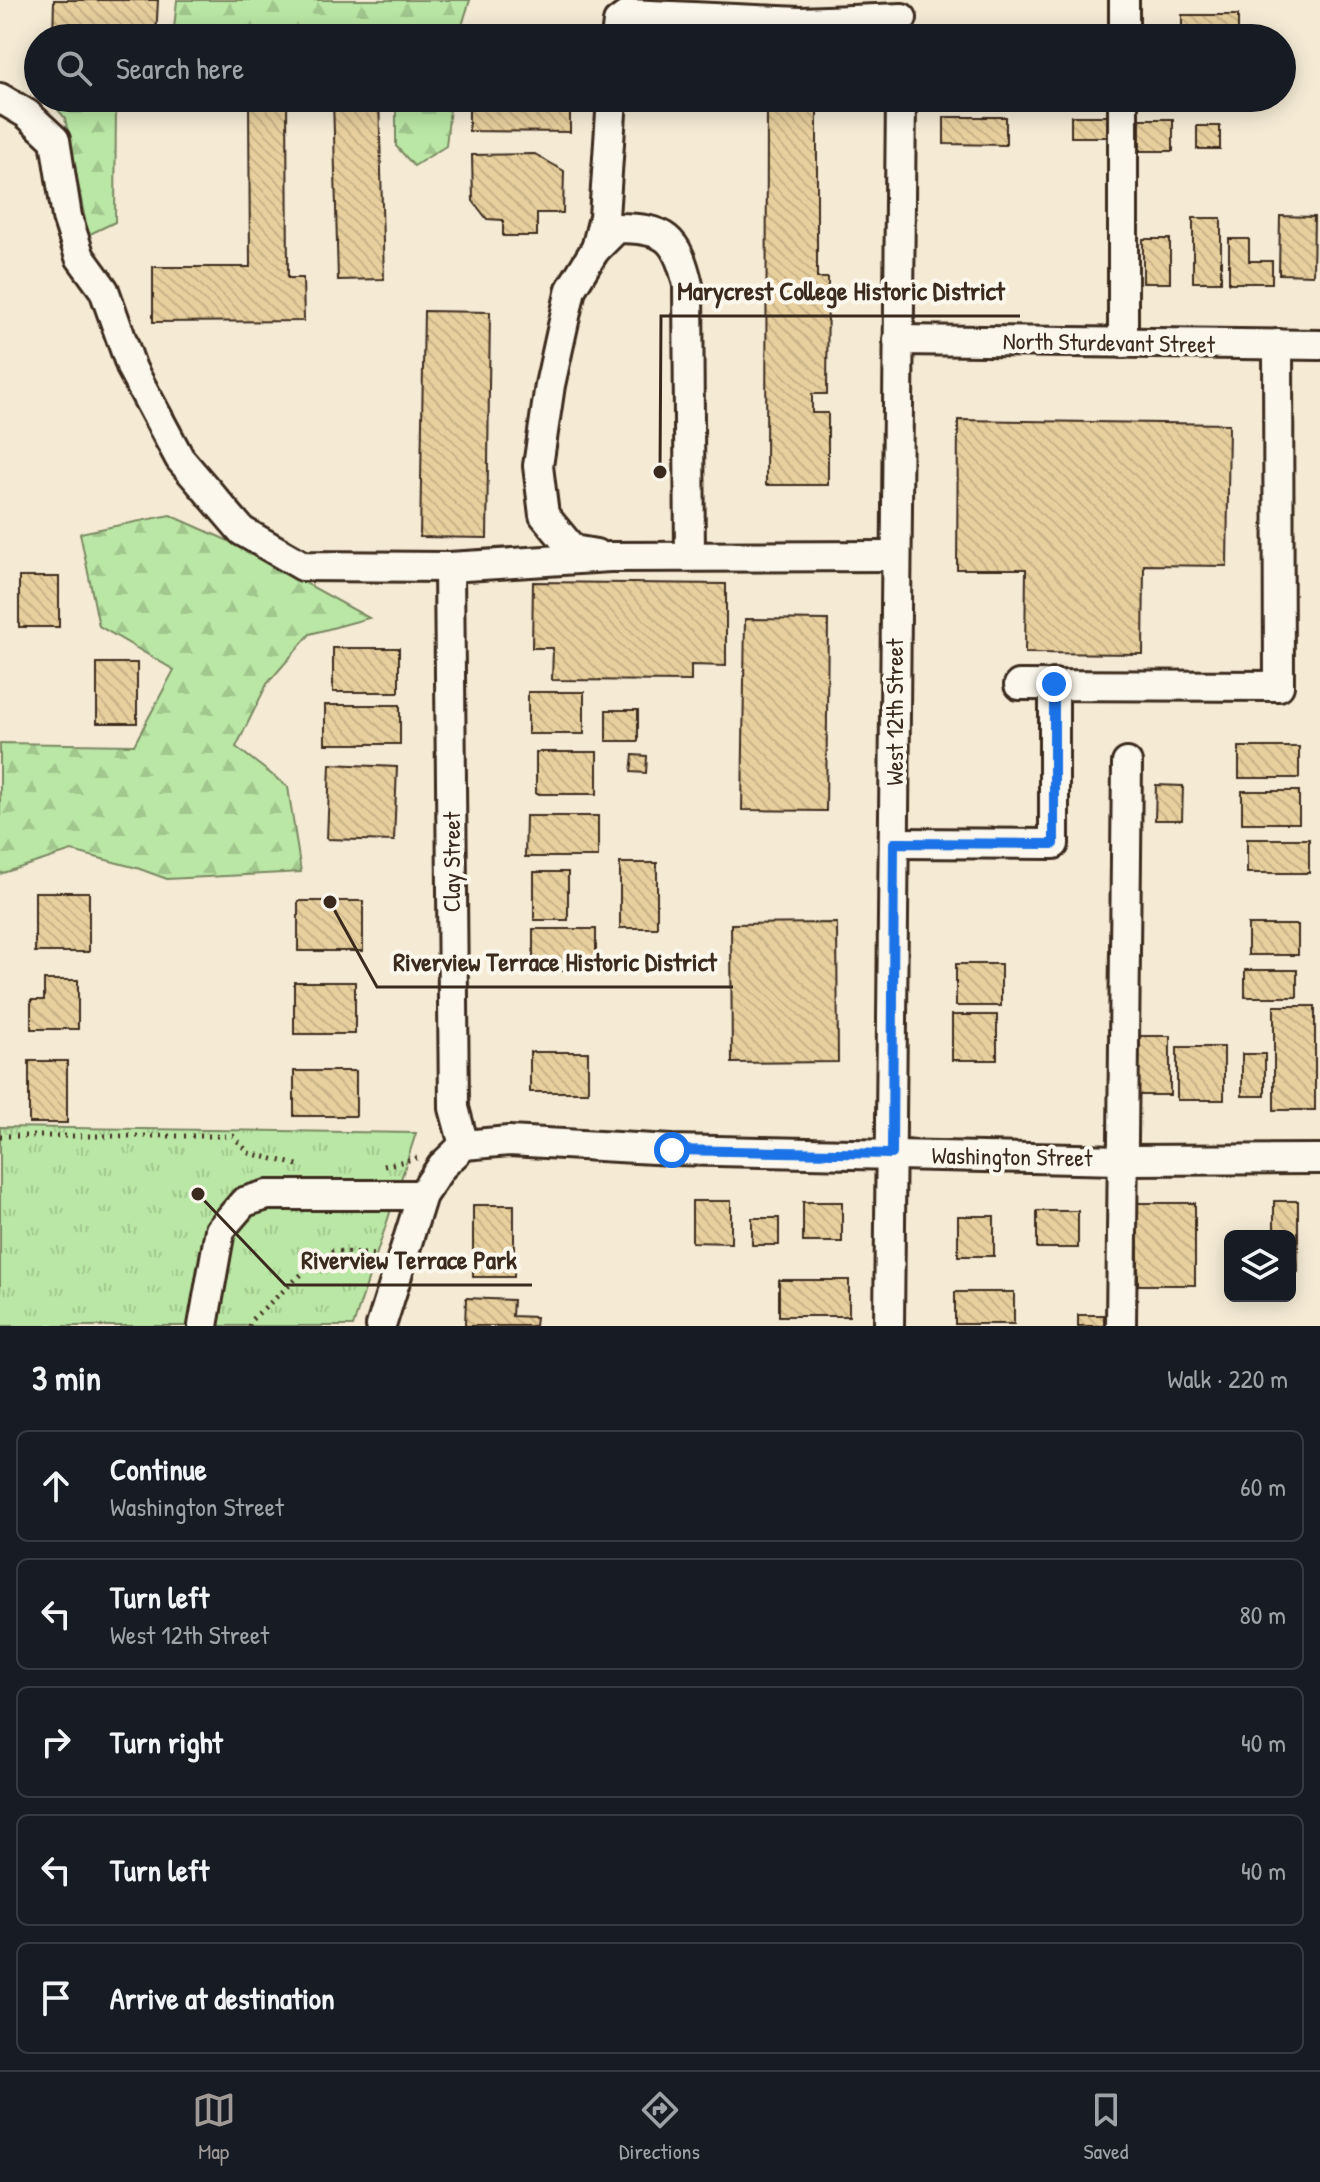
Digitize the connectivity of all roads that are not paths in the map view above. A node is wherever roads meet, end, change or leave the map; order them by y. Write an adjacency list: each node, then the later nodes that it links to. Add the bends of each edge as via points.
1 (1124, 0): 4 (street)
2 (902, 19): 3 (street, via 800,22 629,14)
3 (618, 24)
4 (1124, 24)
5 (0, 98): 17 (street, via 55,140 67,217 80,257 104,290 132,369 180,459 242,531 303,566)
6 (611, 112): 9 (street, via 604,217)
7 (901, 112): 10 (street, West 12th Street)
8 (1123, 112): 11 (street)
9 (595, 250): 14 (street, via 617,228 638,228 663,234 681,255 688,285); 16 (street, via 571,289 538,466 544,515 573,550)
10 (898, 340): 11 (street, North Sturdevant Street); 15 (street, West 12th Street)
11 (1123, 343): 12 (street, North Sturdevant Street)
12 (1278, 344): 13 (street, North Sturdevant Street); 18 (street, via 1279,686)
13 (1320, 345)
14 (690, 556): 15 (street); 16 (street)
15 (896, 556): 21 (street, West 12th Street)
16 (610, 557): 17 (street)
17 (449, 567): 22 (street, Clay Street, via 454,1108)
18 (1054, 684): 19 (street); 21 (street, via 1054,844)
19 (1019, 685)
20 (1127, 763): 25 (street)
21 (894, 843): 23 (street, West 12th Street)
22 (464, 1145): 23 (street, Washington Street, via 509,1141); 26 (street)
23 (892, 1154): 25 (street, Washington Street); 29 (street, West 12th Street)
24 (1320, 1159): 25 (street, Washington Street)
25 (1122, 1160): 30 (street)
26 (422, 1195): 27 (street, via 267,1195 244,1202 220,1230); 28 (street)
27 (203, 1326)
28 (381, 1326)
29 (889, 1326)
30 (1121, 1326)

